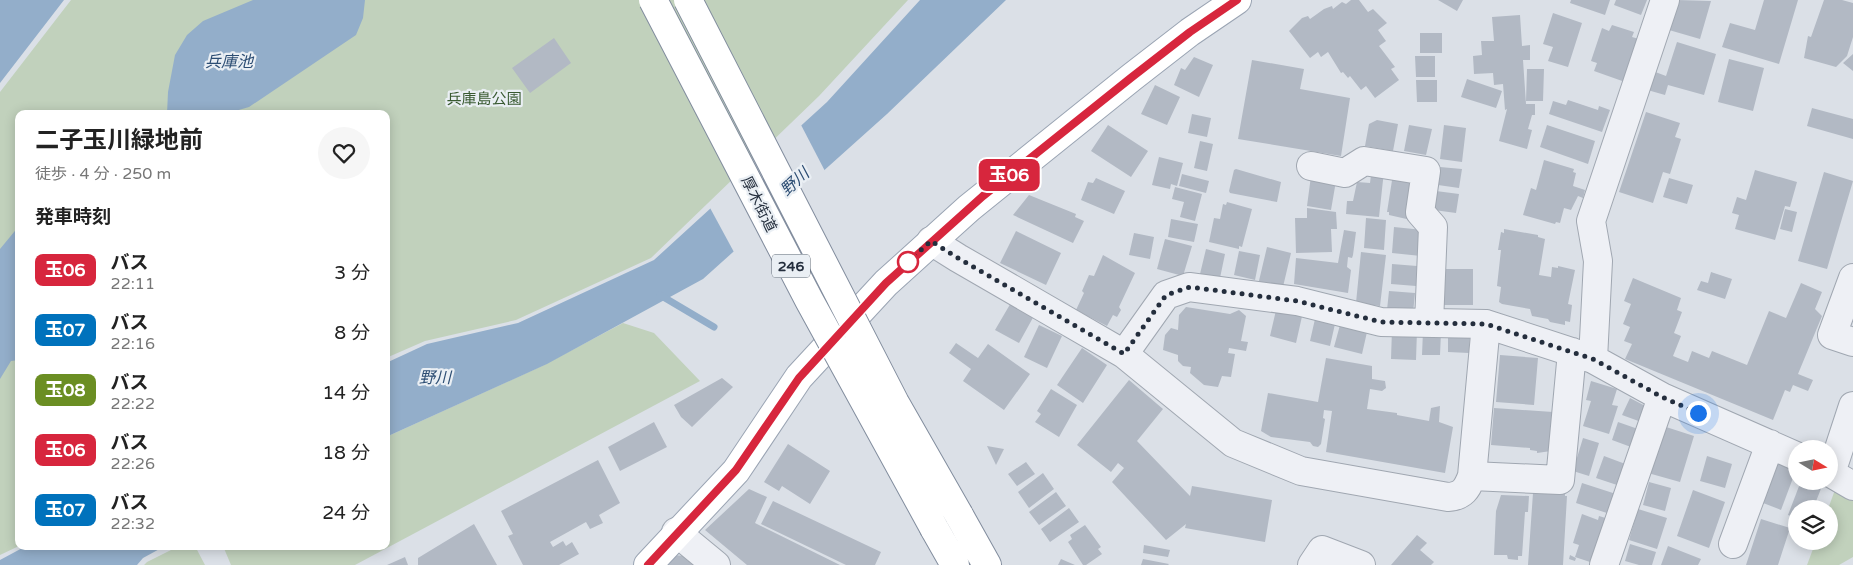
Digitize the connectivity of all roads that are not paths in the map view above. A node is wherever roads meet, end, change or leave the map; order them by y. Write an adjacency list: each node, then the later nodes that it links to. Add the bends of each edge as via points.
1 (653, 0): 23 (main road, 厚木街道 / 246, bridge, via 809,300)
2 (688, 0): 24 (main road, 厚木街道 / 246, bridge, via 895,403)
3 (1237, 0): 6 (main road, via 1132,77)
4 (1665, 0): 12 (street, via 1591,222 1598,261)
5 (1311, 166): 8 (street, via 1345,173 1364,161 1426,170 1420,212 1433,227)
6 (931, 241): 11 (street); 19 (main road, via 886,283 799,378 736,470)
7 (1853, 278): 10 (street, via 1832,335)
8 (1429, 323): 9 (street); 11 (street, via 1381,322 1297,301 1190,287 1166,295)
9 (1486, 324): 12 (street); 17 (street)
10 (1853, 342)
11 (1124, 354): 17 (street, via 1233,443 1301,471 1448,497 1466,490)
12 (1582, 355): 13 (street); 17 (street, via 1560,480)
13 (1662, 397): 15 (street); 27 (street)
14 (1853, 406): 18 (street)
15 (1770, 444): 16 (street); 20 (street)
16 (1788, 452)
17 (1472, 476)
18 (1838, 477)
19 (676, 532): 21 (main road); 22 (street)
20 (1733, 544)
21 (648, 565)
22 (716, 565)
23 (955, 565)
24 (987, 565)
25 (1312, 565): 26 (street, via 1322,550)
26 (1360, 565)
27 (1604, 565)

